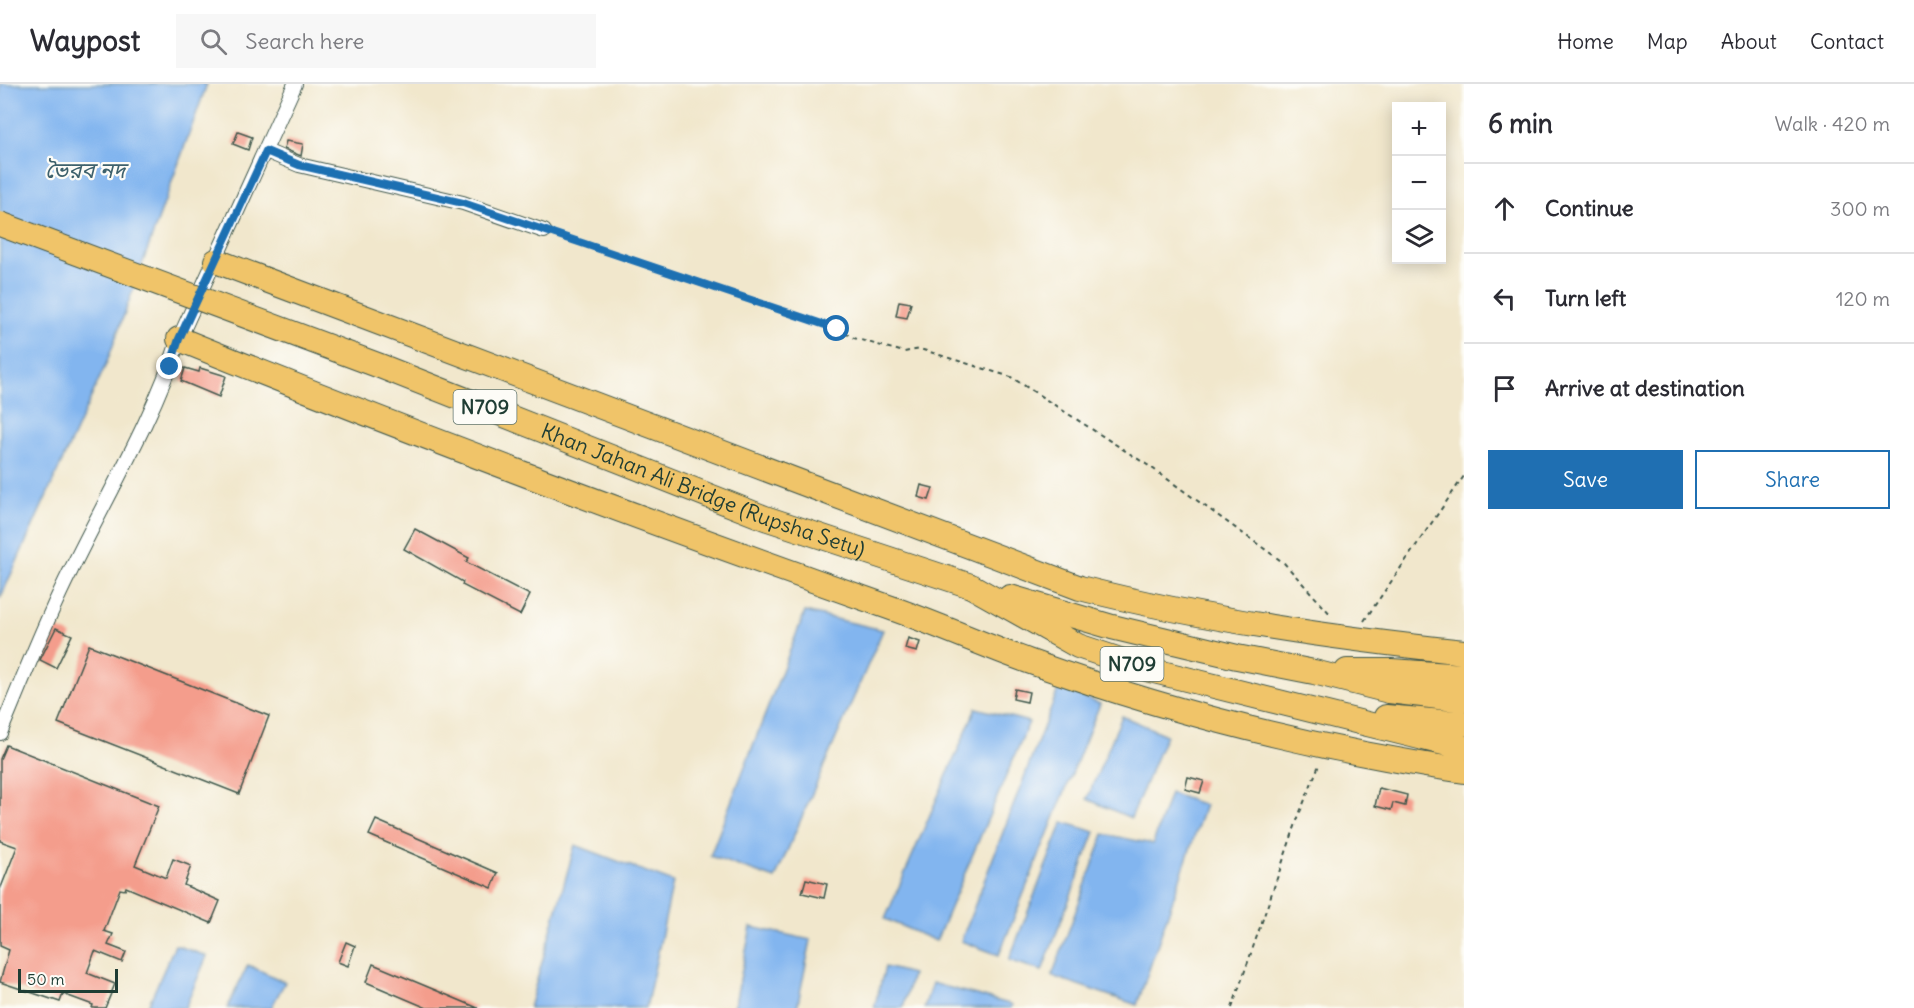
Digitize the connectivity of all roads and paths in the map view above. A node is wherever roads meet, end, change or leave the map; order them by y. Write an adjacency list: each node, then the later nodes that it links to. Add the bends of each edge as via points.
1 (295, 84): 2 (street)
2 (266, 151): 4 (street, via 299,165 463,203); 5 (street)
3 (0, 224): 8 (highway, Khan Jahan Ali Bridge (Rupsha Setu) / N709, bridge, via 380,366 765,518)
4 (544, 231): 9 (path, via 854,338 904,352 920,349 1011,377 1152,468 1284,563)
5 (216, 261): 6 (street); 9 (highway, via 1080,588 1153,607)
6 (179, 339): 18 (street, via 139,436 69,572); 20 (highway, via 686,536 1029,661 1178,710)
7 (1464, 476): 9 (path)
8 (971, 586): 11 (highway, N709, via 1112,627); 16 (highway, N709, via 1078,646 1150,670)
9 (1357, 633): 10 (highway)
10 (1464, 652)
11 (1314, 672): 12 (highway, N709, via 1390,671); 13 (highway, N709); 14 (highway, N709, via 1389,691); 15 (highway, N709, via 1388,699)
12 (1464, 676)
13 (1464, 689)
14 (1464, 700)
15 (1464, 709)
16 (1306, 710): 17 (highway, N709); 19 (highway, N709); 21 (highway, N709); 22 (highway, N709, via 1384,737)
17 (1464, 724)
18 (0, 733)
19 (1464, 737)
20 (1326, 748): 23 (highway); 24 (path)
21 (1464, 748)
22 (1464, 758)
23 (1464, 771)
24 (1232, 1008)

